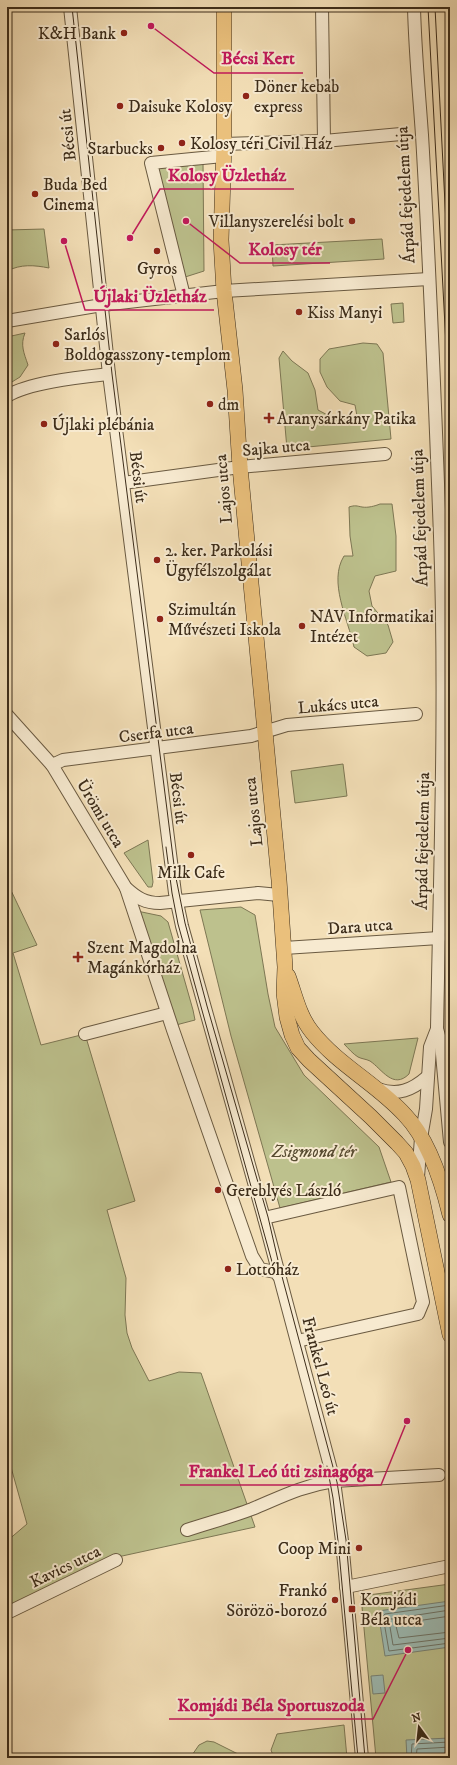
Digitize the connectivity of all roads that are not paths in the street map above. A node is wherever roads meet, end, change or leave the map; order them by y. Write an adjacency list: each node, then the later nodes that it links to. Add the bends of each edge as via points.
1 (70, 7): 11 (street, Bécsi út)
2 (224, 7): 7 (main road, Lajos utca)
3 (322, 7): 6 (street)
4 (414, 7): 8 (street, Árpád fejedelem útja)
5 (401, 134): 6 (street)
6 (324, 141): 7 (street)
7 (224, 150): 9 (main road, Lajos utca, via 221,240); 10 (street, via 152,163)
8 (429, 279): 9 (street); 26 (street, Árpád fejedelem útja, via 440,539 442,832)
9 (224, 291): 10 (street); 16 (main road, Lajos utca)
10 (184, 296): 11 (street)
11 (102, 305): 12 (street); 13 (street, Bécsi út)
12 (7, 321)
13 (109, 374): 14 (street, via 34,386); 17 (street, Bécsi út)
14 (7, 396)
15 (385, 454): 16 (street, Sajka utca)
16 (240, 467): 17 (street, Sajka utca); 20 (main road, Lajos utca)
17 (123, 483): 21 (street, Bécsi út)
18 (416, 714): 20 (street, Lukács utca, via 287,725)
19 (7, 715): 22 (street, Ürömi utca)
20 (264, 732): 21 (street, Cserfa utca, via 252,736); 24 (main road, Lajos utca)
21 (156, 749): 22 (street, Cserfa utca, via 63,760); 25 (street, Bécsi út)
22 (52, 765): 23 (street, Ürömi utca)
23 (126, 888): 25 (street, Ürömi utca, via 138,899 149,903); 29 (street)
24 (279, 895): 25 (street, via 258,892); 27 (main road, Lajos utca)
25 (177, 902): 38 (street)
26 (439, 938): 27 (street, Dara utca); 30 (street, Árpád fejedelem útja)
27 (284, 948): 28 (main road, Lajos utca)
28 (285, 967): 33 (main road, via 299,1007 311,1031 349,1068); 36 (main road, via 284,993 287,1017 298,1048 394,1139 406,1153)
29 (167, 1012): 31 (street); 39 (street, via 252,1256 260,1269 275,1272)
30 (437, 1029): 32 (street, Árpád fejedelem útja, via 430,1047); 35 (street, Árpád fejedelem útja, via 442,1043)
31 (85, 1034)
32 (427, 1077): 33 (street, via 406,1091 388,1093); 34 (street, Árpád fejedelem útja, via 426,1109)
33 (378, 1089): 34 (main road, via 406,1116)
34 (421, 1138): 36 (street, Árpád fejedelem útja); 37 (main road, via 432,1160)
35 (450, 1142)
36 (418, 1180): 40 (main road, Árpád fejedelem útja)
37 (450, 1215)
38 (264, 1218): 39 (street); 41 (street, via 399,1187 423,1302 418,1314)
39 (279, 1276): 41 (street, Frankel Leó út)
40 (450, 1335)
41 (297, 1341): 43 (street, Frankel Leó út)
42 (439, 1475): 43 (street)
43 (334, 1481): 44 (street, via 302,1487 251,1510); 47 (street, Frankel Leó út)
44 (187, 1530)
45 (116, 1560): 48 (street, Kavics utca)
46 (450, 1566): 47 (street)
47 (346, 1587): 49 (street, Frankel Leó út)
48 (7, 1613)
49 (362, 1758)

